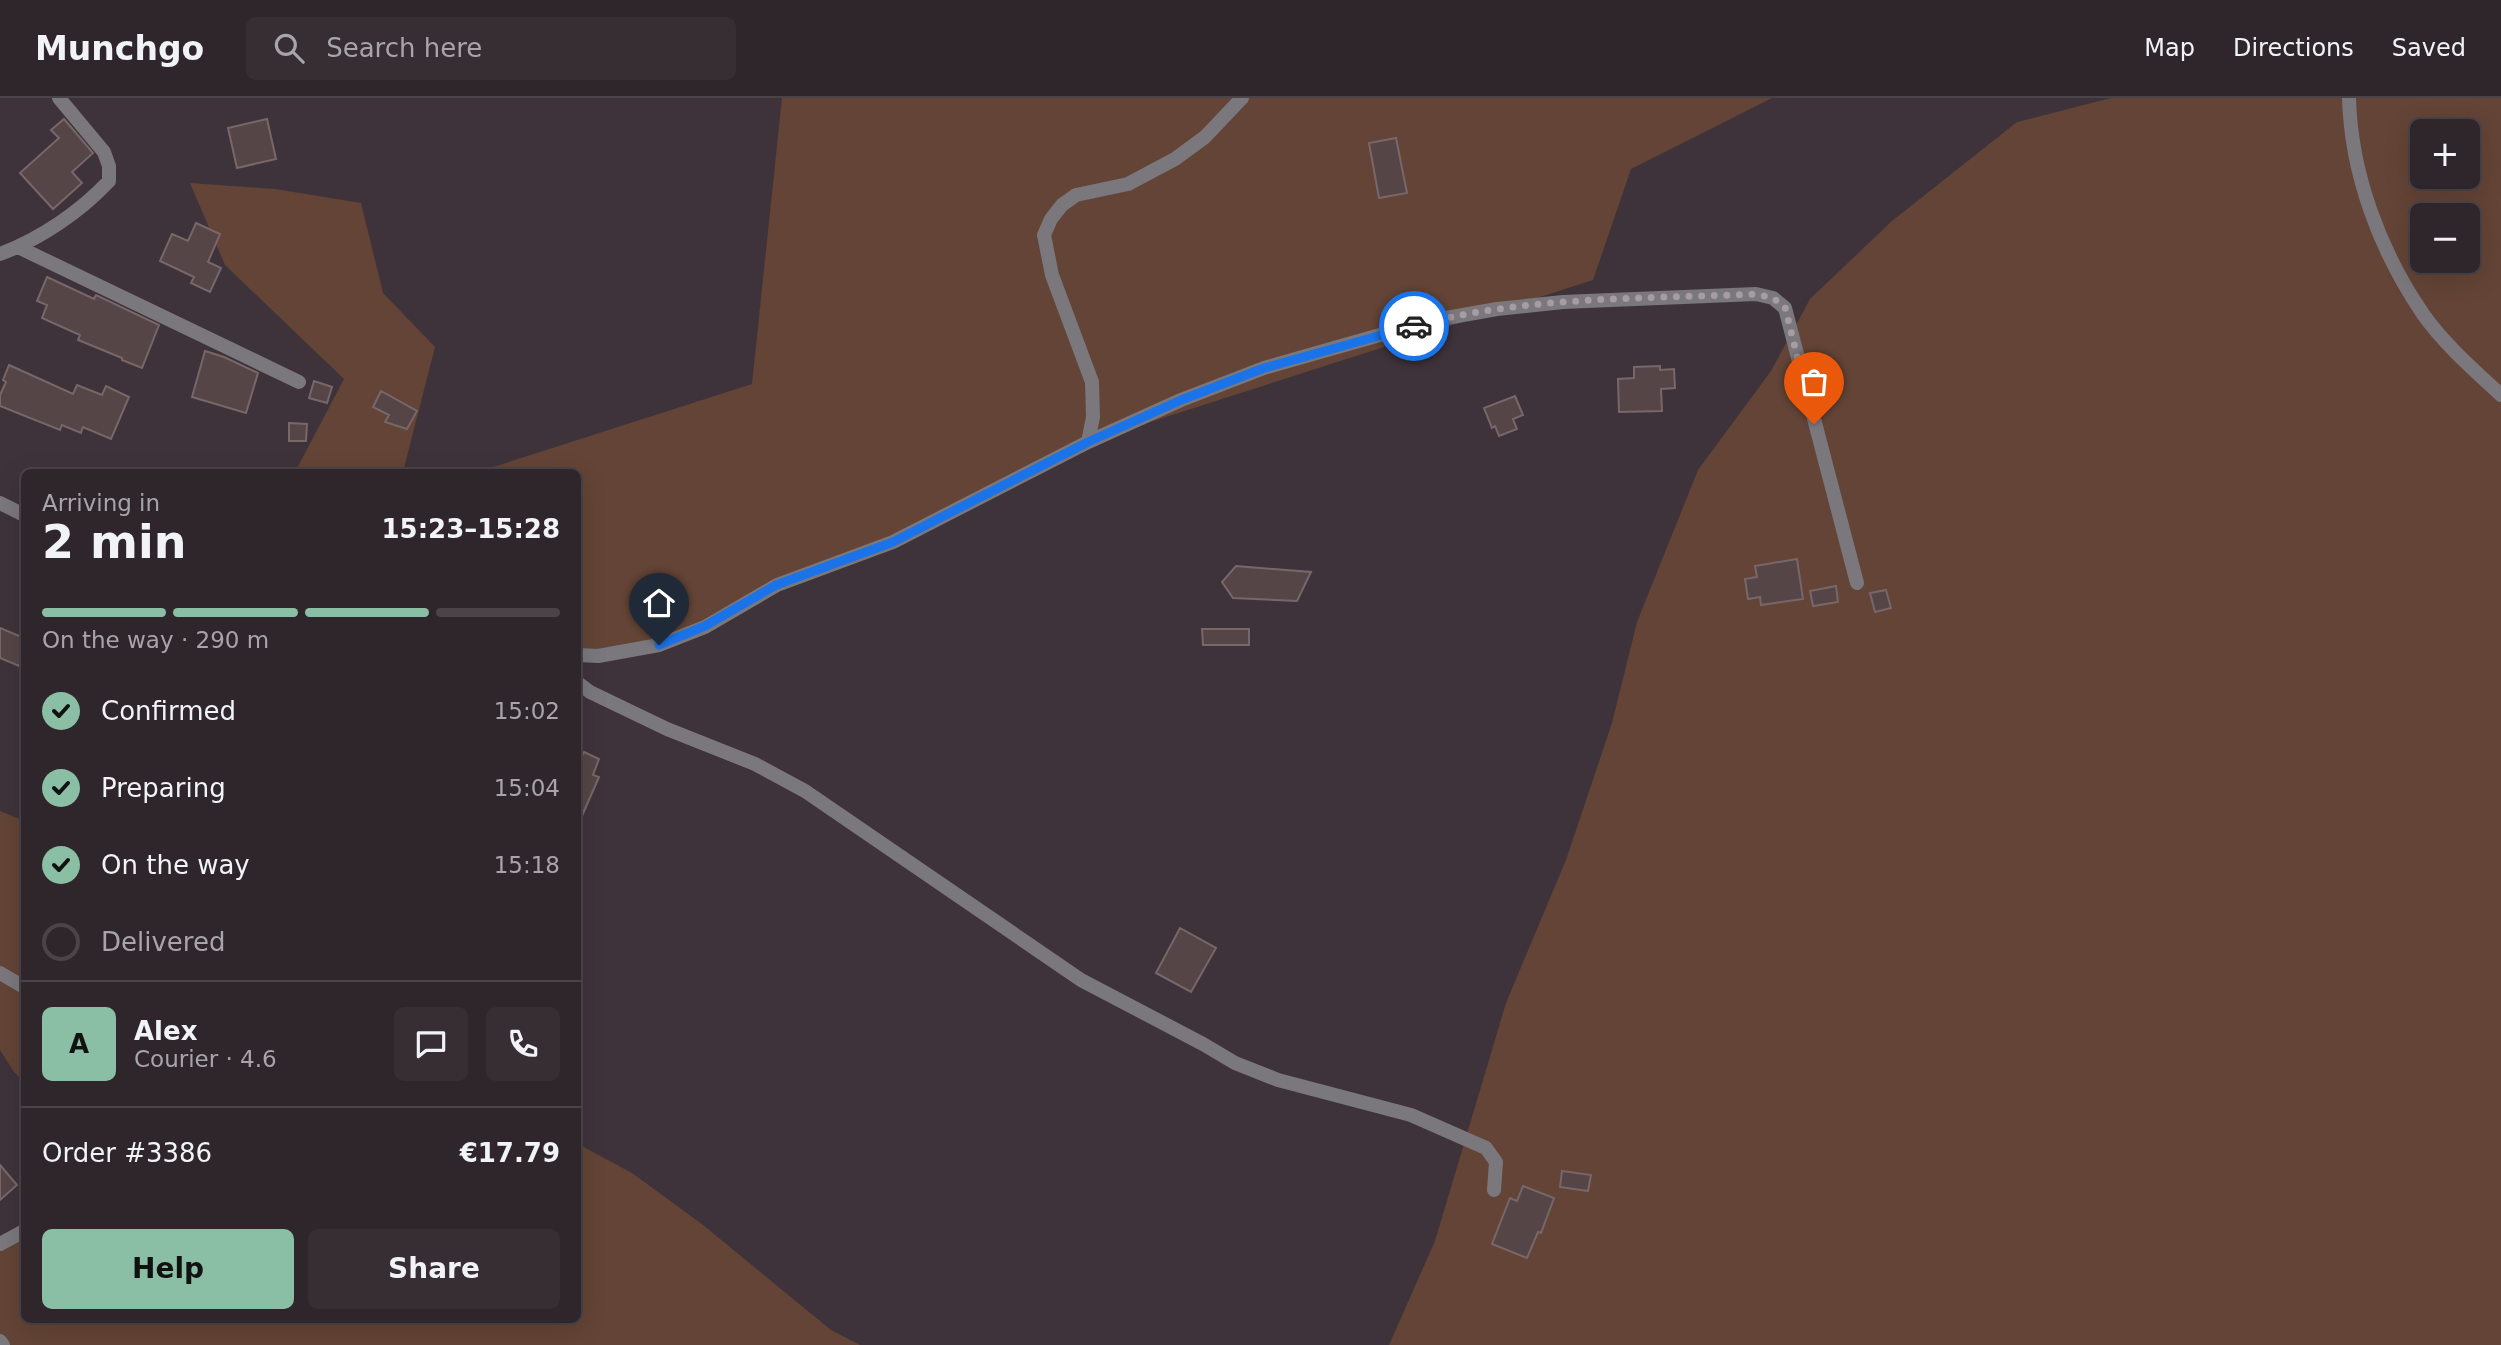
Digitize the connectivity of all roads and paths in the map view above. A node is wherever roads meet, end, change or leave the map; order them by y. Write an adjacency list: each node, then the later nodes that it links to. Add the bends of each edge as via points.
1 (59, 98): 4 (street, via 104,152 109,181 87,204)
2 (1242, 98): 8 (street, via 1205,137 1175,159 1128,184 1076,195 1051,219 1044,235 1052,275 1092,382)
3 (2348, 98): 7 (street, via 2355,161 2391,258 2424,315)
4 (18, 247): 5 (street); 6 (street)
5 (0, 254)
6 (299, 383)
7 (2501, 395)
8 (1088, 442): 11 (street, via 1264,368 1429,321 1563,302 1756,294 1785,307); 12 (street, via 893,542 776,585 705,626 659,645)
9 (0, 503): 10 (street)
10 (21, 514)
11 (1857, 583)
12 (581, 655)
13 (581, 685): 16 (street, via 805,791 1081,980 1234,1063 1278,1080 1411,1115 1486,1148 1496,1162)
14 (0, 973): 15 (street)
15 (21, 985)
16 (1494, 1190)
17 (21, 1233): 18 (street)
18 (0, 1244)

